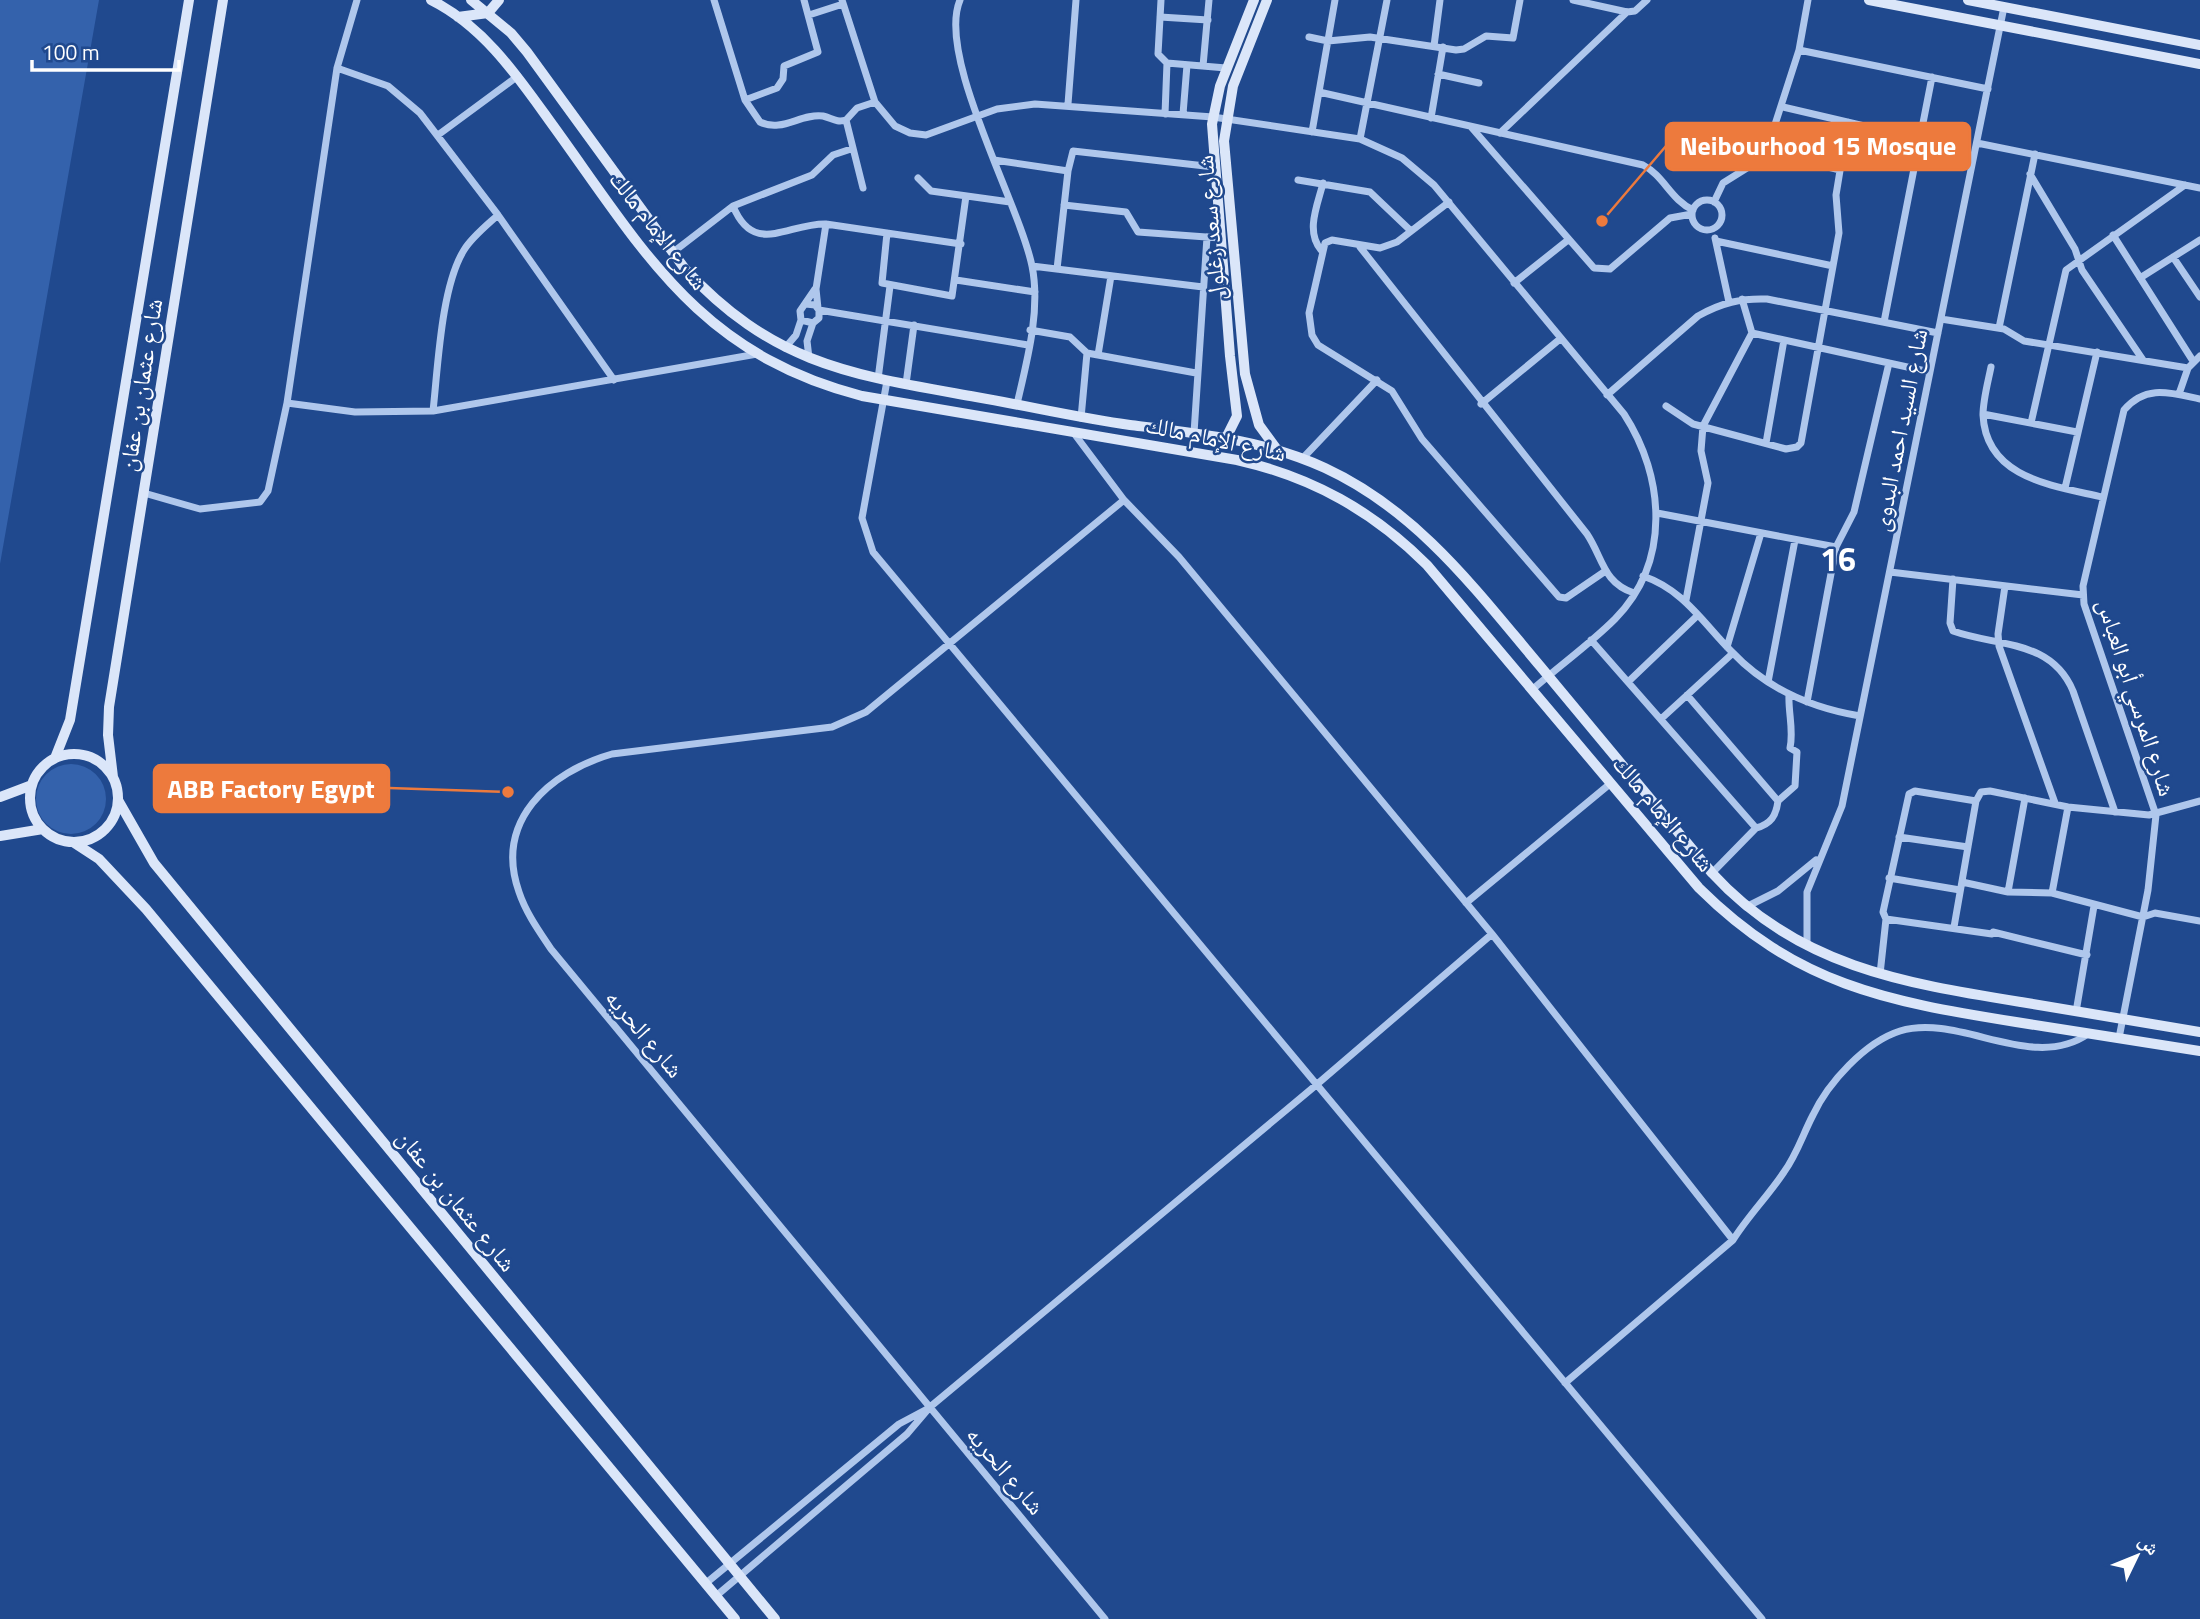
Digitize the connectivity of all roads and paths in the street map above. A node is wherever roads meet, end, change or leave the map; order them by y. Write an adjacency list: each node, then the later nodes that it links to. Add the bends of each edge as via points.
1 (189, 0): 215 (street, شارع عثمان بن عفان, via 70,720)
2 (223, 0): 185 (street, شارع عثمان بن عفان)
3 (357, 0): 43 (street)
4 (431, 0): 29 (street, شارع الإمام مالك)
5 (499, 0): 27 (street)
6 (714, 0): 51 (street)
7 (804, 0): 28 (street)
8 (960, 0): 58 (street, via 955,33)
9 (1076, 0): 54 (street)
10 (1161, 0): 30 (street)
11 (1209, 0): 31 (street)
12 (1254, 0): 44 (street, شارع سعد زغلول)
13 (1268, 0): 62 (street, شارع سعد زغلول, via 1233,86)
14 (1335, 0): 35 (street)
15 (1388, 0): 34 (street)
16 (1440, 0): 37 (street)
17 (1520, 0): 37 (street, via 1513,38 1486,36 1464,49)
18 (1573, 0): 26 (street)
19 (1647, 0): 26 (street)
20 (1808, 0): 38 (street)
21 (1869, 0): 32 (street)
22 (1968, 0): 25 (street)
23 (476, 1): 27 (street, شارع الإمام مالك)
24 (842, 2): 28 (street); 52 (street)
25 (2004, 6): 32 (street, شارع السيد احمد البدوى); 36 (street)
26 (1627, 12): 66 (street)
27 (488, 13): 29 (street); 108 (street, شارع الإمام مالك, via 527,52)
28 (809, 15): 51 (street, via 817,53 784,66 778,88)
29 (458, 17): 46 (street, شارع الإمام مالك)
30 (1160, 17): 31 (street); 39 (street, via 1158,54)
31 (1208, 20): 42 (street)
32 (2001, 26): 40 (street); 49 (street, شارع السيد احمد البدوى)
33 (1309, 37): 35 (street)
34 (1380, 38): 35 (street); 37 (street); 53 (street)
35 (1328, 41): 50 (street)
36 (2200, 45)
37 (1438, 47): 45 (street)
38 (1798, 50): 47 (street); 55 (street)
39 (1167, 63): 41 (street); 56 (street)
40 (2200, 64)
41 (1187, 65): 42 (street); 57 (street)
42 (1203, 66): 44 (street)
43 (337, 68): 67 (street, via 388,86 406,98); 165 (street)
44 (1226, 68): 59 (street, شارع سعد زغلول)
45 (1438, 74): 48 (street); 60 (street)
46 (518, 76): 67 (street); 146 (street, شارع الإمام مالك, via 660,271 695,309)
47 (1932, 77): 49 (street); 69 (street)
48 (1479, 83)
49 (1988, 89): 70 (street, شارع السيد احمد البدوى)
50 (1319, 92): 53 (street); 65 (street)
51 (745, 100): 61 (street, via 766,125 820,116)
52 (875, 102): 58 (street, via 895,127 910,133 926,135); 61 (street, via 857,108)
53 (1368, 102): 60 (street); 68 (street)
54 (1068, 104): 56 (street); 58 (street, via 1016,105)
55 (1783, 107): 63 (street); 73 (street, via 1769,143)
56 (1164, 114): 57 (street)
57 (1183, 114): 59 (street)
58 (977, 117): 75 (street)
59 (1213, 117): 62 (street); 77 (street, شارع سعد زغلول)
60 (1431, 118): 64 (street)
61 (846, 120): 72 (street)
62 (1225, 120): 65 (street); 182 (street, شارع سعد زغلول, via 1245,374 1259,425)
63 (1848, 122): 69 (street); 71 (street)
64 (1471, 127): 66 (street); 102 (street)
65 (1312, 132): 68 (street)
66 (1500, 133): 93 (street, via 1643,166)
67 (438, 135): 94 (street)
68 (1360, 139): 89 (street, via 1402,158)
69 (1920, 139): 76 (street)
70 (1977, 143): 74 (street); 128 (street, شارع السيد احمد البدوى)
71 (1844, 146): 76 (street); 78 (street)
72 (851, 149): 85 (street); 92 (street, via 833,155 812,175)
73 (1770, 153): 78 (street); 90 (street, via 1723,183)
74 (2035, 154): 80 (street); 84 (street)
75 (994, 160): 79 (street); 88 (street)
76 (1916, 161): 131 (street)
77 (1214, 167): 79 (street, via 1077,150 1070,154); 101 (street, شارع سعد زغلول)
78 (1840, 170): 112 (street, via 1836,195 1839,233)
79 (1068, 171): 91 (street)
80 (2030, 174): 110 (street); 134 (street)
81 (918, 178): 87 (street, via 931,191)
82 (1298, 180): 83 (street)
83 (1323, 183): 96 (street, via 1375,194); 107 (street, via 1312,228)
84 (2185, 185): 86 (street); 99 (street)
85 (863, 188)
86 (2200, 188)
87 (966, 196): 88 (street); 105 (street)
88 (1010, 202): 111 (street)
89 (1449, 202): 96 (street); 117 (street)
90 (1714, 202): 93 (street, via 1702,201); 97 (street, via 1722,216)
91 (1064, 205): 100 (street, via 1126,212 1138,232); 113 (street)
92 (733, 206): 95 (street, via 743,224 757,234 775,235); 108 (street)
93 (1692, 212): 97 (street, via 1696,226); 102 (street, via 1670,218 1606,270 1590,266)
94 (498, 215): 156 (street); 170 (street, via 471,241 457,263)
95 (826, 224): 98 (street); 120 (street)
96 (1411, 230): 106 (street, via 1380,247)
97 (1713, 230): 104 (street)
98 (887, 233): 105 (street); 118 (street, via 880,280)
99 (2113, 235): 110 (street); 115 (street)
100 (1207, 237): 101 (street); 119 (street)
101 (1220, 238): 180 (street, شارع سعد زغلول, via 1237,416)
102 (1567, 240): 117 (street)
103 (2200, 240): 109 (street)
104 (1716, 241): 112 (street); 124 (street)
105 (961, 243): 116 (street)
106 (1359, 246): 107 (street, via 1332,240); 167 (street)
107 (1321, 250): 158 (street, via 1309,313 1312,335 1327,352)
108 (672, 253): 143 (street, شارع الإمام مالك, via 715,299)
109 (2173, 257): 115 (street); 122 (street)
110 (2078, 259): 140 (street, via 2064,275); 150 (street)
111 (1032, 266): 113 (street); 121 (street)
112 (1833, 266): 127 (street)
113 (1057, 269): 114 (street)
114 (1111, 276): 119 (street); 147 (street)
115 (2140, 278): 148 (street)
116 (956, 280): 118 (street, via 951,297); 121 (street)
117 (1514, 283): 138 (street)
118 (890, 286): 130 (street)
119 (1203, 287): 155 (street)
120 (816, 289): 125 (street); 126 (street)
121 (1035, 292): 135 (street)
122 (2200, 297)
123 (1742, 299): 124 (street); 127 (street, via 1767,299); 136 (street)
124 (1729, 302): 161 (street, via 1698,316)
125 (806, 304): 126 (street); 129 (street, via 800,311)
126 (818, 309): 130 (street); 132 (street, via 819,318)
127 (1825, 311): 131 (street); 142 (street)
128 (1941, 319): 134 (street); 137 (street, شارع السيد احمد البدوى)
129 (802, 320): 132 (street); 143 (street)
130 (886, 320): 133 (street); 157 (street)
131 (1884, 322): 137 (street)
132 (813, 323): 149 (street, via 807,341)
133 (914, 325): 141 (street); 159 (street)
134 (1999, 328): 140 (street, via 2024,341)
135 (1030, 330): 141 (street); 145 (street, via 1070,337)
136 (1752, 333): 139 (street); 176 (street)
137 (1938, 333): 154 (street, شارع السيد احمد البدوى)
138 (1560, 340): 161 (street); 167 (street)
139 (1784, 340): 142 (street); 181 (street)
140 (2049, 344): 144 (street); 174 (street)
141 (1028, 345): 166 (street)
142 (1818, 347): 151 (street); 181 (street, via 1801,443 1792,449)
143 (785, 348): 149 (street, شارع الإمام مالك)
144 (2097, 352): 150 (street); 178 (street)
145 (1087, 353): 147 (street); 173 (street)
146 (757, 354): 156 (street); 164 (street, شارع الإمام مالك, via 819,383)
147 (1098, 355): 155 (street)
148 (2197, 358): 153 (street)
149 (809, 359): 157 (street, شارع الإمام مالك)
150 (2143, 360): 153 (street)
151 (1889, 363): 154 (street); 192 (street, via 1854,512)
152 (1991, 367): 171 (street)
153 (2188, 368): 160 (street)
154 (1930, 372): 194 (street, شارع السيد احمد البدوى)
155 (1196, 373): 179 (street)
156 (614, 380): 170 (street)
157 (882, 380): 159 (street, شارع الإمام مالك); 164 (street)
158 (1377, 380): 183 (street); 193 (street, via 1398,398 1422,439 1559,597 1566,598)
159 (906, 384): 163 (street, شارع الإمام مالك)
160 (2179, 394): 162 (street, شارع المرسي أبو العباس); 186 (street, شارع المرسي أبو العباس, via 2151,391 2124,410)
161 (1607, 395): 188 (street, via 1644,449)
162 (2200, 398)
163 (985, 399): 166 (street, شارع الإمام مالك); 172 (street, via 989,411)
164 (883, 400): 172 (street, شارع الإمام مالك); 204 (street, via 864,497 865,535 873,552)
165 (287, 403): 170 (street, via 355,412); 185 (street, via 268,491 260,502 200,509)
166 (1017, 404): 169 (street, شارع الإمام مالك)
167 (1481, 404): 193 (street, via 1587,534)
168 (1666, 406): 176 (street)
169 (1036, 407): 173 (street, شارع الإمام مالك); 175 (street, via 1028,413)
170 (433, 411)
171 (1983, 414): 174 (street); 184 (street, via 1993,446 2010,467 2032,481)
172 (982, 417): 175 (street, شارع الإمام مالك)
173 (1081, 418): 179 (street, شارع الإمام مالك)
174 (2031, 423): 178 (street)
175 (1034, 426): 177 (street, شارع الإمام مالك)
176 (1703, 426): 181 (street); 189 (street, via 1701,451 1708,483)
177 (1073, 432): 187 (street); 209 (street, شارع الإمام مالك, via 1262,466 1333,493 1410,548)
178 (2077, 432): 184 (street)
179 (1194, 433): 180 (street, شارع الإمام مالك)
180 (1226, 438): 182 (street, شارع الإمام مالك)
181 (1766, 443)
182 (1279, 451): 183 (street, شارع الإمام مالك)
183 (1303, 458): 206 (street, شارع الإمام مالك, via 1368,491 1416,526)
184 (2065, 488): 186 (street)
185 (144, 493): 216 (street, شارع عثمان بن عفان, via 109,707 107,735)
186 (2102, 497): 199 (street, شارع المرسي أبو العباس)
187 (1124, 500): 204 (street, شارع الحريه); 241 (street, via 1179,557)
188 (1657, 513): 189 (street); 195 (street)
189 (1701, 522): 190 (street); 200 (street)
190 (1761, 533): 191 (street); 205 (street)
191 (1795, 540): 192 (street); 208 (street)
192 (1836, 547): 212 (street)
193 (1604, 572): 198 (street, via 1622,589)
194 (1890, 572): 196 (street); 213 (street, شارع السيد احمد البدوى)
195 (1643, 576): 198 (street); 200 (street)
196 (1953, 579): 197 (street); 203 (street, via 1951,629)
197 (2005, 586): 199 (street); 203 (street)
198 (1634, 593): 202 (street, via 1615,619)
199 (2083, 596): 228 (street, شارع المرسي أبو العباس)
200 (1686, 600): 201 (street)
201 (1698, 615): 205 (street); 207 (street)
202 (1591, 640): 206 (street); 207 (street)
203 (1998, 642): 225 (street); 227 (street, via 2042,654 2064,674)
204 (949, 644): 258 (street); 261 (street, شارع الحريه, via 866,712 840,725 586,761 562,774 526,812 517,832 514,857 518,891 551,949)
205 (1730, 650): 208 (street); 211 (street)
206 (1548, 676): 209 (street); 236 (street, شارع الإمام مالك)
207 (1628, 682): 214 (street)
208 (1768, 682): 210 (street)
209 (1533, 689): 217 (street, شارع الإمام مالك)
210 (1789, 694): 212 (street); 222 (street, via 1787,718 1793,735 1790,748 1797,752 1796,786)
211 (1687, 695): 214 (street); 222 (street)
212 (1807, 702): 213 (street)
213 (1860, 716): 235 (street, شارع السيد احمد البدوى, via 1840,813)
214 (1661, 719): 229 (street)
215 (55, 758): 216 (street, via 81,754 94,758); 218 (street, via 44,765)
216 (113, 777): 221 (street)
217 (1611, 783): 241 (street); 255 (street, شارع الإمام مالك, via 1722,911 1765,945 1803,967 1900,1002)
218 (32, 785): 219 (street); 230 (street, via 30,800)
219 (0, 797)
220 (2025, 798): 223 (street, via 1986,791); 225 (street); 239 (street)
221 (118, 800): 233 (street, via 109,825 99,835); 262 (street, شارع عثمان بن عفان, via 154,863)
222 (1778, 801): 229 (street, via 1776,815)
223 (1976, 801): 232 (street, via 1913,791); 234 (street)
224 (2200, 801): 228 (street)
225 (2055, 803): 226 (street)
226 (2068, 807): 227 (street); 240 (street)
227 (2115, 812): 228 (street)
228 (2156, 815): 244 (street, شارع المرسي أبو العباس)
229 (1756, 828): 236 (street)
230 (43, 829): 231 (street); 233 (street)
231 (0, 836)
232 (1899, 837): 234 (street); 237 (street)
233 (73, 842): 264 (street, via 99,859 146,909)
234 (1968, 847): 238 (street)
235 (1819, 857): 243 (street, شارع السيد احمد البدوى, via 1778,891); 249 (street, شارع السيد احمد البدوى, via 1806,901)
236 (1712, 873): 243 (street, شارع الإمام مالك)
237 (1889, 878): 238 (street); 245 (street, via 1882,912)
238 (1961, 886): 239 (street); 247 (street)
239 (2008, 892): 240 (street)
240 (2052, 893): 242 (street)
241 (1466, 903): 248 (street)
242 (2094, 906): 244 (street); 250 (street)
243 (1746, 907): 249 (street, شارع الإمام مالك)
244 (2143, 917): 246 (street, via 2155,914); 253 (street, شارع المرسي أبو العباس)
245 (1886, 919): 247 (street); 251 (street)
246 (2200, 921)
247 (1954, 927): 250 (street)
248 (1492, 934): 258 (street); 259 (street)
249 (1807, 946): 251 (street, شارع الإمام مالك)
250 (2087, 955): 252 (street)
251 (1880, 975): 252 (street, شارع الإمام مالك)
252 (2076, 1012): 253 (street, شارع الإمام مالك)
253 (2123, 1020): 254 (street, شارع الإمام مالك); 256 (street, شارع المرسي أبو العباس)
254 (2200, 1032)
255 (2088, 1033): 256 (street, شارع الإمام مالك); 259 (street, via 2066,1046 2043,1047 1930,1028 1887,1037 1853,1064 1822,1098 1793,1158)
256 (2119, 1038): 257 (street, شارع الإمام مالك)
257 (2200, 1051)
258 (1315, 1086): 260 (street); 261 (street)
259 (1733, 1240): 260 (street)
260 (1566, 1383): 269 (street)
261 (930, 1407): 262 (street, via 899,1424); 263 (street, via 907,1434); 268 (street, شارع الحريه)
262 (729, 1564): 263 (street, شارع عثمان بن عفان); 264 (street)
263 (739, 1576): 265 (street); 267 (street, شارع عثمان بن عفان)
264 (705, 1584): 265 (street)
265 (716, 1596): 266 (street)
266 (735, 1619)
267 (775, 1619)
268 (1105, 1619)
269 (1762, 1619)

